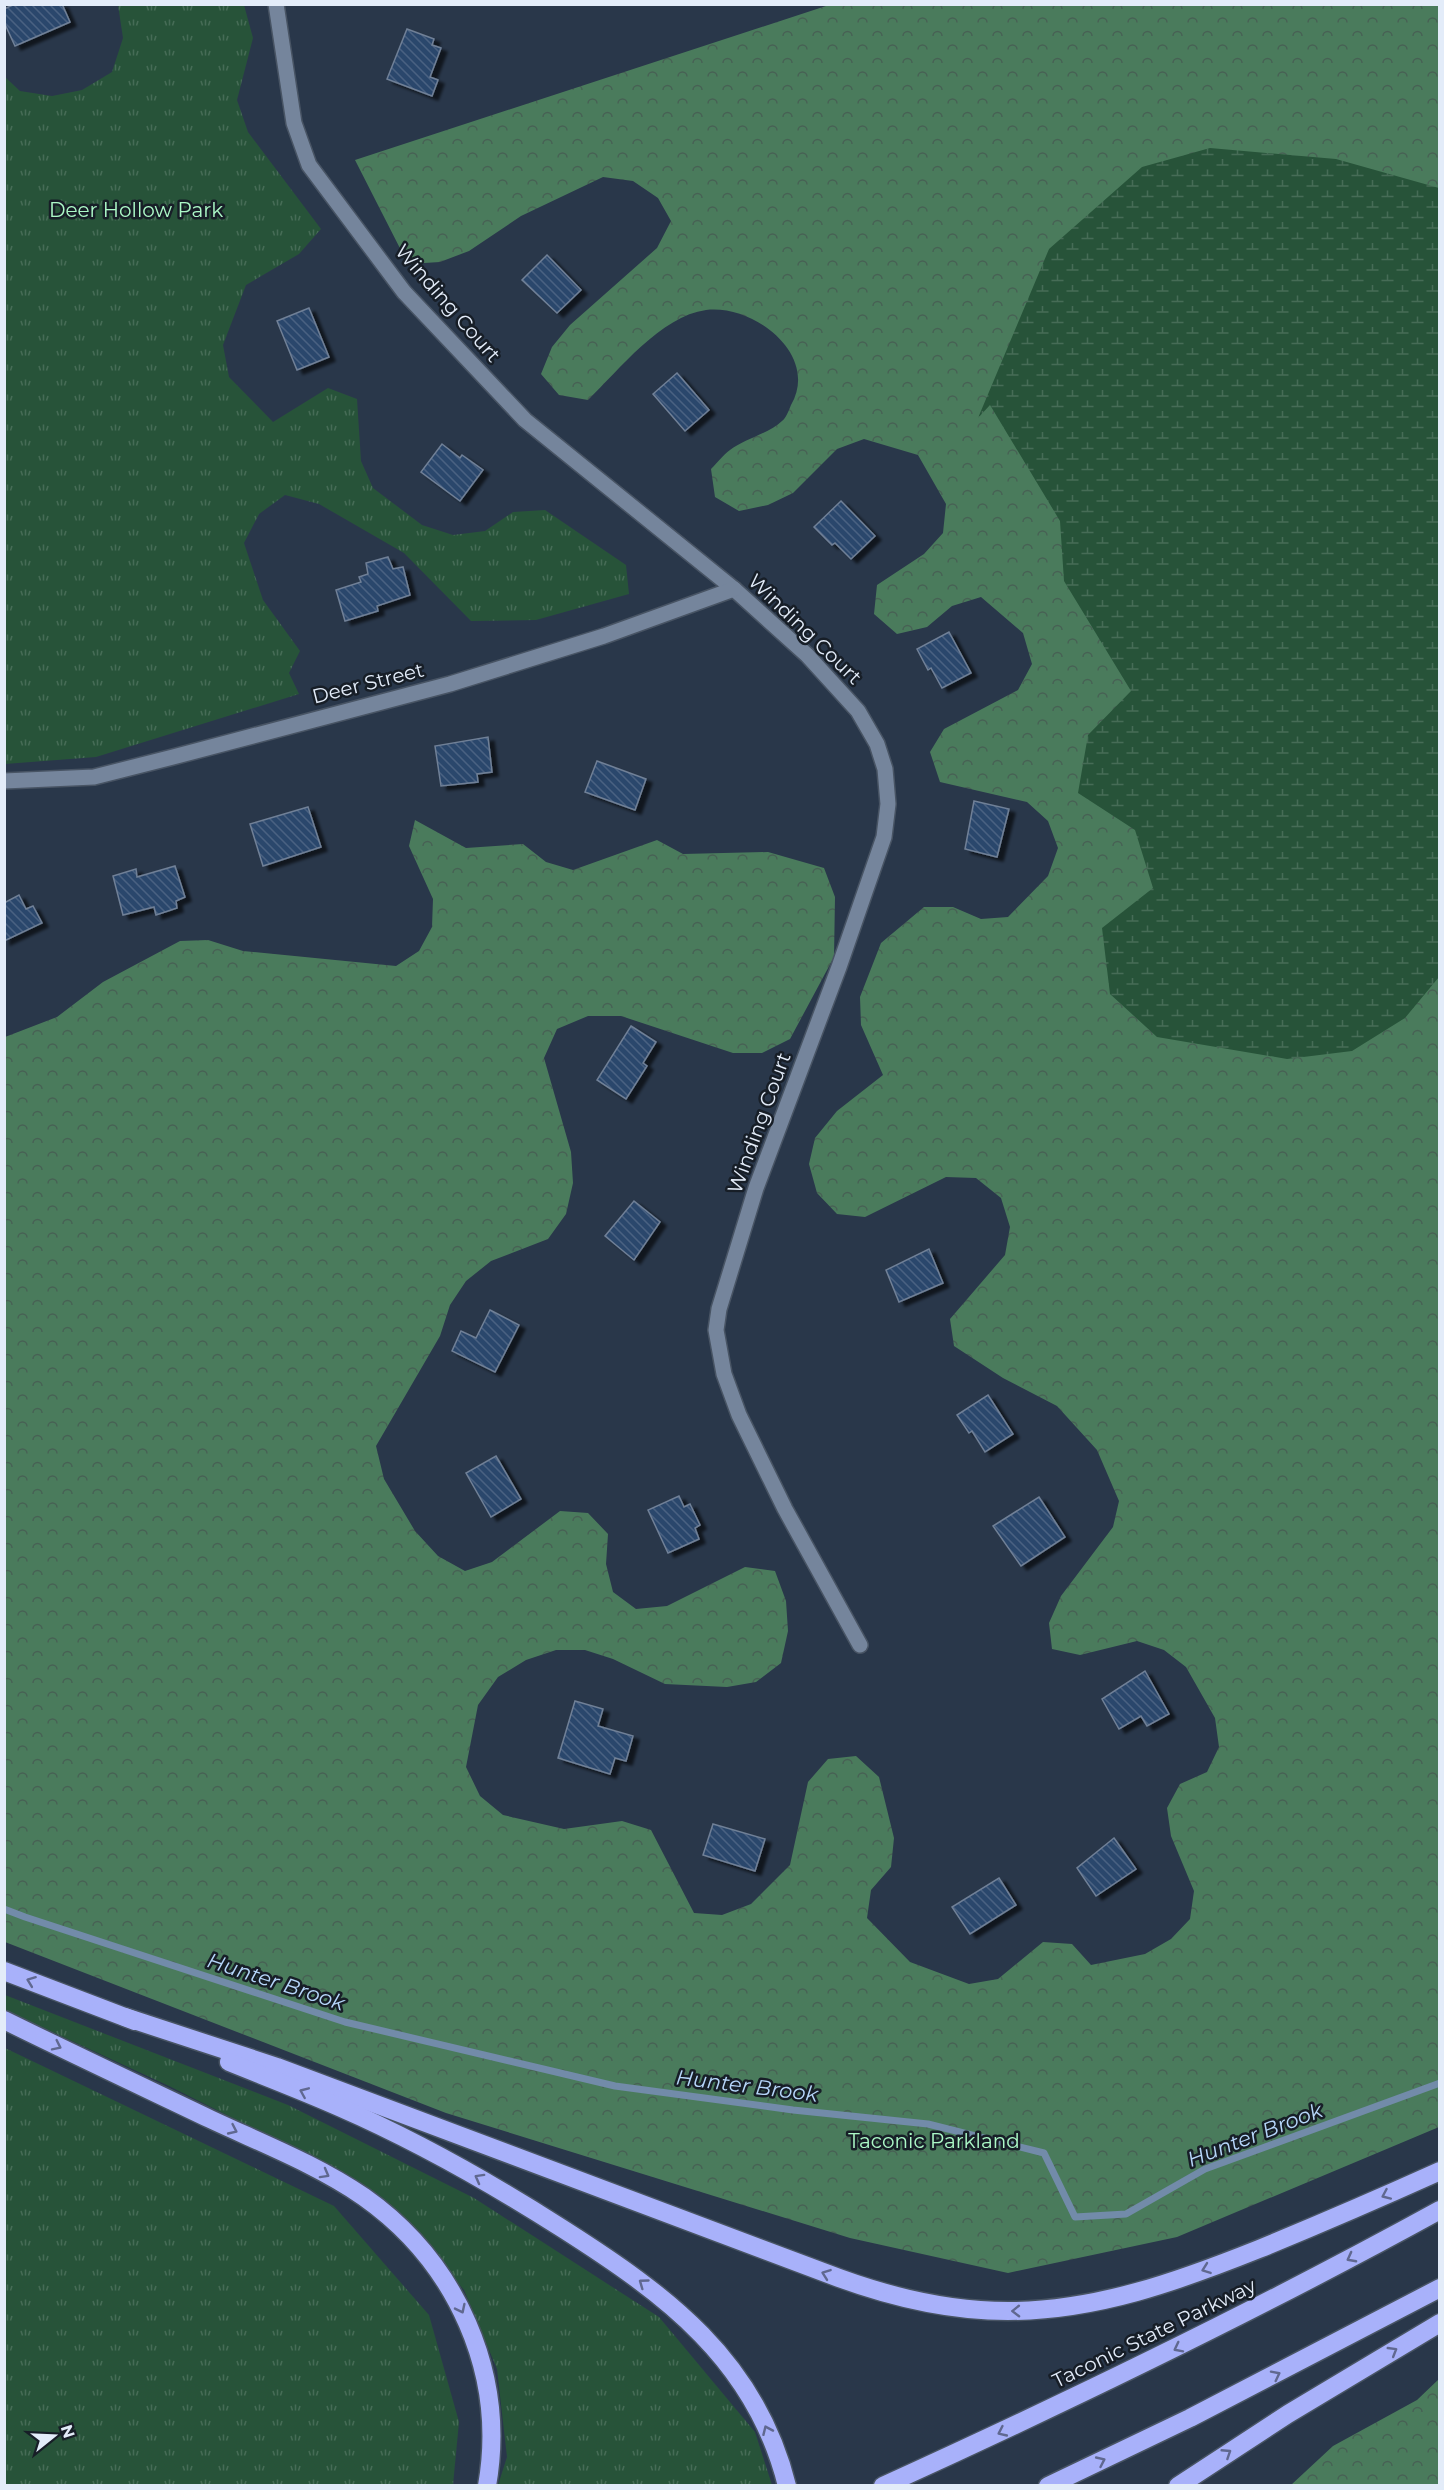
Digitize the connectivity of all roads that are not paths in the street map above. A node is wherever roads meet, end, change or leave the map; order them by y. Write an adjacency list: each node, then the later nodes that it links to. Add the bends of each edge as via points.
1 (276, 4): 2 (street, Winding Court, via 294,123 309,165 404,292 525,420)
2 (734, 589): 3 (street, Deer Street, via 604,636 450,684 174,758 94,777); 4 (street, Winding Court, via 807,655 858,711 877,744 885,769 888,804 884,837 840,967 756,1188 716,1330 724,1374 739,1415 785,1509)
3 (4, 781)
4 (860, 1645)
5 (4, 1971): 6 (highway, one-way to 5)
6 (125, 2016): 8 (highway, one-way to 6, via 1269,2245 1151,2288 1058,2308 964,2309 915,2301 848,2282 277,2067); 13 (highway, one-way to 6, via 761,2415 735,2374 687,2318 643,2282 534,2210 424,2148 340,2107)
7 (4, 2020): 12 (highway, one-way to 12, via 302,2162 361,2196 404,2229 450,2287 478,2352 492,2420)
8 (1440, 2171)
9 (1440, 2210): 14 (highway, Taconic State Parkway, one-way to 14, via 1152,2361)
10 (1440, 2288): 15 (highway, one-way to 10, via 1190,2418)
11 (1440, 2323): 16 (highway, one-way to 11)
12 (487, 2486)
13 (787, 2486)
14 (884, 2486)
15 (1048, 2486)
16 (1178, 2486)

